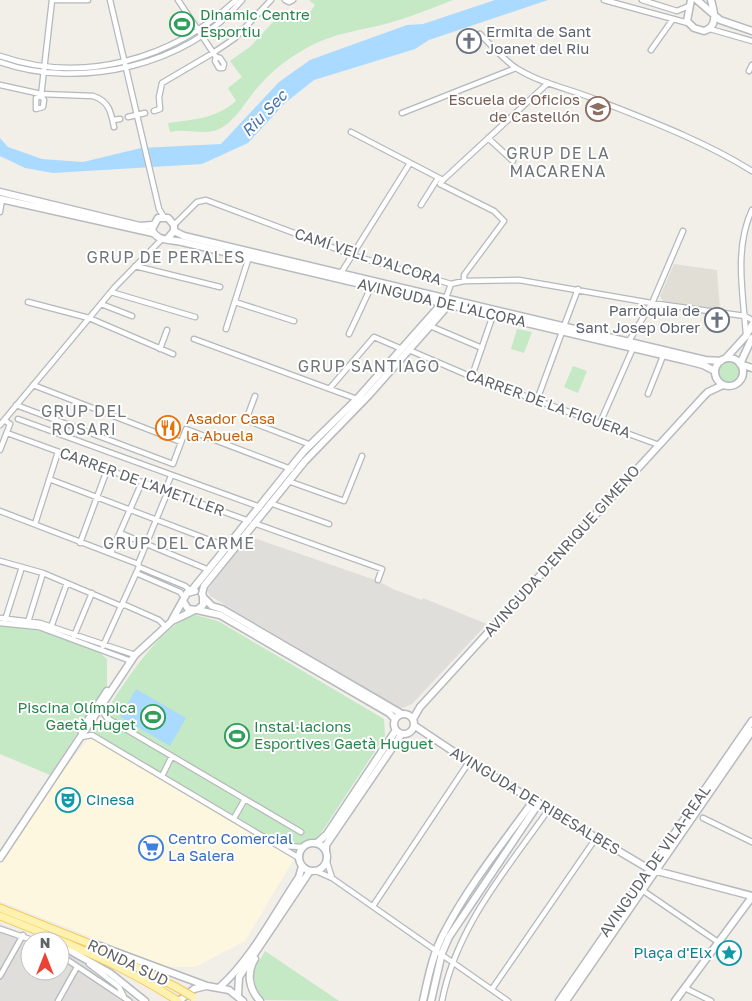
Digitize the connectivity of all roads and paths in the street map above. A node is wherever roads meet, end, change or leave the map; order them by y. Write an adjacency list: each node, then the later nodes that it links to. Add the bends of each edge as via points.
1 (53, 0): 2 (street); 30 (street)
2 (88, 0)
3 (110, 0): 27 (street)
4 (178, 0): 20 (street)
5 (236, 0): 20 (street)
6 (242, 0): 20 (street, via 221,21)
7 (271, 0): 24 (street, via 236,38)
8 (286, 0): 9 (street)
9 (293, 0)
10 (604, 0): 16 (street)
11 (642, 0): 14 (street, via 677,10)
12 (697, 0): 15 (main road)
13 (711, 0): 15 (main road)
14 (690, 3): 17 (main road, via 686,16)
15 (714, 17): 18 (main road); 19 (main road)
16 (673, 19): 17 (street); 23 (street)
17 (688, 23): 18 (main road, via 698,30)
18 (710, 30): 22 (street)
19 (752, 31)
20 (200, 33): 24 (street); 27 (street, via 153,60)
21 (480, 34): 29 (street)
22 (752, 41)
23 (651, 50)
24 (214, 55): 35 (street, via 162,83 160,109)
25 (0, 56): 30 (street)
26 (0, 62): 30 (street)
27 (125, 65): 30 (street, via 85,74); 38 (street)
28 (752, 65): 31 (street)
29 (516, 68): 32 (street); 37 (street)
30 (44, 70): 34 (street)
31 (749, 71)
32 (548, 83): 44 (street); 47 (street, via 667,127)
33 (0, 85): 34 (street)
34 (41, 95): 41 (street, via 101,98 108,105)
35 (154, 111)
36 (145, 113): 38 (street)
37 (402, 113)
38 (137, 115): 39 (street); 53 (street)
39 (128, 117)
40 (120, 119): 41 (street)
41 (113, 120): 42 (street)
42 (114, 127)
43 (351, 132): 46 (street)
44 (488, 138): 45 (street); 48 (street)
45 (513, 161)
46 (410, 163): 48 (street); 59 (street)
47 (752, 171)
48 (440, 179): 50 (street); 63 (street, via 440,184 494,211 504,220 464,275)
49 (1, 197): 52 (street); 55 (main road, via 140,226); 58 (main road, AVINGUDA DE L'ALCORA)
50 (421, 205)
51 (752, 211): 54 (street)
52 (0, 212)
53 (161, 218): 55 (main road); 56 (main road, AVINGUDA DE L'ALCORA, via 168,218)
54 (750, 218): 76 (street, via 744,233 742,256)
55 (152, 225): 58 (main road)
56 (174, 228): 58 (main road); 59 (street, CAMÍ VELL D'ALCORA, via 196,202 206,200); 62 (main road, AVINGUDA DE L'ALCORA, via 184,236)
57 (683, 231): 73 (street)
58 (160, 238): 60 (main road, AVINGUDA DE L'ALCORA); 61 (street)
59 (353, 254): 62 (street); 64 (street, CAMÍ VELL D'ALCORA)
60 (249, 257): 65 (main road, AVINGUDA DE L'ALCORA); 70 (street)
61 (135, 266): 66 (street); 68 (street)
62 (341, 273): 71 (main road, AVINGUDA DE L'ALCORA)
63 (464, 281): 64 (street, CAMÍ VELL D'ALCORA); 67 (street, CAMÍ VELL D'ALCORA, via 519,280)
64 (451, 284): 71 (street)
65 (371, 286): 71 (main road, AVINGUDA DE L'ALCORA); 86 (street)
66 (220, 287)
67 (578, 289): 73 (street, CAMÍ VELL D'ALCORA); 84 (street)
68 (111, 292): 72 (street); 77 (street)
69 (28, 302): 78 (street)
70 (235, 302): 80 (street); 83 (street)
71 (444, 302): 74 (main road, AVINGUDA DE L'ALCORA); 82 (main road, via 444,310); 84 (main road, AVINGUDA DE L'ALCORA); 92 (main road)
72 (101, 304): 75 (street); 78 (street)
73 (651, 304): 76 (street, CAMÍ VELL D'ALCORA); 89 (street)
74 (493, 315): 84 (main road, AVINGUDA DE L'ALCORA); 90 (street)
75 (132, 316)
76 (745, 316): 79 (street, CAMÍ VELL D'ALCORA); 87 (street)
77 (195, 317)
78 (89, 318): 91 (street); 101 (street)
79 (752, 320)
80 (294, 321)
81 (752, 325): 87 (main road)
82 (430, 326): 90 (street); 92 (main road)
83 (226, 329)
84 (563, 329): 89 (main road, AVINGUDA DE L'ALCORA); 108 (street)
85 (167, 330): 91 (street)
86 (349, 334)
87 (749, 337): 95 (main road); 96 (main road)
88 (194, 339): 103 (street)
89 (633, 342): 94 (main road, AVINGUDA DE L'ALCORA); 95 (main road, AVINGUDA DE L'ALCORA, via 705,360); 112 (street)
90 (482, 348): 100 (street)
91 (160, 349): 93 (street)
92 (406, 349): 100 (street, CARRER DE LA FIGUERA); 103 (street, CARRER DE LA FIGUERA, via 374,337); 107 (main road); 118 (main road)
93 (173, 354)
94 (664, 356): 98 (main road, AVINGUDA DE L'ALCORA, via 702,365); 105 (street)
95 (724, 360): 96 (main road, via 734,359); 98 (main road)
96 (740, 364): 97 (main road); 99 (main road)
97 (752, 369): 99 (main road)
98 (715, 374): 102 (main road); 104 (main road, AVINGUDA D'ENRIQUE GIMENO)
99 (743, 375): 102 (main road, via 737,384)
100 (472, 376): 108 (street, CARRER DE LA FIGUERA)
101 (33, 385): 109 (street); 116 (street)
102 (723, 386): 104 (main road, AVINGUDA D'ENRIQUE GIMENO)
103 (330, 388): 107 (street)
104 (708, 392): 117 (main road, AVINGUDA D'ENRIQUE GIMENO)
105 (648, 394)
106 (255, 396): 118 (street, via 246,420)
107 (357, 399): 118 (main road)
108 (537, 400): 112 (street, CARRER DE LA FIGUERA)
109 (16, 405): 111 (street); 116 (street, via 173,464)
110 (18, 419): 132 (street)
111 (4, 420): 113 (street); 114 (street, via 10,424)
112 (600, 423): 117 (street, CARRER DE LA FIGUERA)
113 (0, 425)
114 (6, 433): 115 (street); 120 (street, CARRER DE L'AMETLLER)
115 (1, 442): 119 (street)
116 (181, 442): 123 (street, via 186,429)
117 (659, 445): 167 (main road, AVINGUDA D'ENRIQUE GIMENO, via 418,710)
118 (314, 447): 121 (main road)
119 (0, 450)
120 (58, 452): 124 (street, CARRER DE L'AMETLLER); 126 (street)
121 (307, 454): 123 (main road); 127 (main road)
122 (362, 456): 127 (street, via 344,501)
123 (291, 469): 127 (main road)
124 (107, 470): 128 (street, CARRER DE L'AMETLLER); 130 (street)
125 (171, 476): 129 (street)
126 (49, 479): 130 (street); 137 (street)
127 (285, 480): 131 (main road)
128 (142, 482): 129 (street, CARRER DE L'AMETLLER); 133 (street)
129 (167, 491): 135 (street); 136 (street, CARRER DE L'AMETLLER)
130 (97, 497): 133 (street); 140 (street)
131 (268, 502): 132 (main road); 136 (main road); 138 (street)
132 (260, 507): 136 (main road)
133 (130, 509): 135 (street); 139 (street)
134 (0, 511): 137 (street)
135 (157, 519): 141 (street); 142 (street)
136 (252, 522): 142 (main road); 150 (street, CARRER DE L'AMETLLER, via 382,569)
137 (35, 524): 140 (street)
138 (329, 524)
139 (120, 533): 141 (street); 143 (street)
140 (80, 543): 143 (street)
141 (146, 544): 145 (street); 147 (street)
142 (230, 549): 147 (main road); 154 (main road, via 204,586)
143 (111, 553): 145 (street)
144 (0, 562): 146 (street)
145 (139, 565): 149 (street); 152 (street)
146 (22, 567): 148 (street); 159 (street)
147 (209, 570): 152 (main road)
148 (43, 573): 151 (street); 160 (street)
149 (136, 573): 155 (street, via 180,592); 156 (street)
150 (378, 580)
151 (67, 583): 153 (street); 162 (street)
152 (192, 590): 154 (main road); 155 (main road)
153 (92, 593): 156 (street); 163 (street)
154 (203, 596): 157 (main road, via 203,606); 167 (main road, via 212,606)
155 (184, 599): 157 (main road, via 185,606); 158 (main road)
156 (121, 606): 161 (street, via 159,620); 164 (street)
157 (195, 610): 158 (main road); 168 (main road, via 220,615)
158 (172, 620): 161 (main road)
159 (2, 621): 160 (street)
160 (28, 624): 162 (street)
161 (165, 626): 165 (main road)
162 (50, 629): 163 (street)
163 (74, 637): 164 (street)
164 (103, 647): 165 (street)
165 (133, 658): 166 (main road, via 108,689)
166 (100, 706): 172 (main road); 174 (street, via 107,718); 175 (main road)
167 (408, 716): 168 (main road, AVINGUDA D'ENRIQUE GIMENO); 170 (main road)
168 (395, 719): 173 (main road)
169 (752, 721): 195 (main road, AVINGUDA DE VILA-REAL)
170 (414, 729): 173 (main road); 176 (main road, AVINGUDA DE RIBESALBES)
171 (752, 731): 195 (main road, AVINGUDA DE VILA-REAL)
172 (86, 733): 175 (main road); 177 (street)
173 (398, 733): 186 (main road, via 327,834); 189 (main road, via 326,845)
174 (172, 756): 177 (street); 178 (street)
175 (64, 760): 190 (main road)
176 (469, 762): 179 (main road, AVINGUDA DE RIBESALBES); 199 (street)
177 (162, 776): 181 (street)
178 (245, 799): 181 (street); 183 (street)
179 (536, 802): 180 (main road, AVINGUDA DE RIBESALBES); 212 (main road)
180 (549, 809): 184 (main road, AVINGUDA DE RIBESALBES); 213 (street, via 477,912)
181 (234, 818): 187 (street)
182 (703, 818): 185 (street)
183 (301, 832)
184 (596, 838): 195 (main road, AVINGUDA DE RIBESALBES); 220 (street)
185 (752, 842)
186 (317, 843): 188 (main road); 189 (main road)
187 (281, 846): 188 (street); 191 (street)
188 (303, 847): 191 (main road)
189 (326, 851): 192 (main road)
190 (1, 856)
191 (299, 858): 193 (main road)
192 (327, 862): 194 (main road, via 323,868); 196 (street)
193 (302, 866): 194 (main road); 218 (main road, via 299,877 245,959)
194 (313, 871): 196 (street); 206 (main road)
195 (652, 871): 197 (main road, AVINGUDA DE VILA-REAL); 198 (main road, AVINGUDA DE RIBESALBES); 232 (main road, AVINGUDA DE VILA-REAL)
196 (332, 878): 199 (street)
197 (642, 890): 207 (street); 233 (main road, AVINGUDA DE VILA-REAL)
198 (752, 897): 207 (main road)
199 (372, 906): 212 (street)
200 (0, 908): 208 (main road, RONDA SUD)
201 (0, 916): 203 (main road, RONDA SUD)
202 (0, 929): 204 (street)
203 (35, 931)
204 (20, 934)
205 (20, 939): 216 (street)
206 (263, 939): 221 (main road, via 238,977); 227 (main road, via 249,971 252,989)
207 (718, 942): 219 (main road)
208 (93, 945): 217 (main road); 222 (main road, RONDA SUD, bridge)
209 (70, 946): 226 (main road, RONDA SUD, via 137,976)
210 (70, 950): 211 (main road)
211 (73, 952): 223 (street, via 119,987); 225 (main road, via 110,973)
212 (439, 952): 213 (street); 228 (main road); 229 (main road)
213 (452, 961): 220 (street); 230 (street)
214 (70, 962): 215 (street)
215 (77, 967): 223 (street); 224 (street)
216 (0, 976)
217 (207, 986): 218 (main road); 226 (main road, via 194,989)
218 (220, 986): 221 (main road)
219 (685, 988): 234 (main road); 235 (street)
220 (492, 989): 231 (street)
221 (240, 998)
222 (195, 999)
223 (126, 1000)
224 (58, 1001)
225 (145, 1001)
226 (179, 1001)
227 (260, 1001)
228 (424, 1001)
229 (431, 1001)
230 (442, 1001)
231 (508, 1001)
232 (559, 1001)
233 (566, 1001)
234 (675, 1001)
235 (711, 1001)

